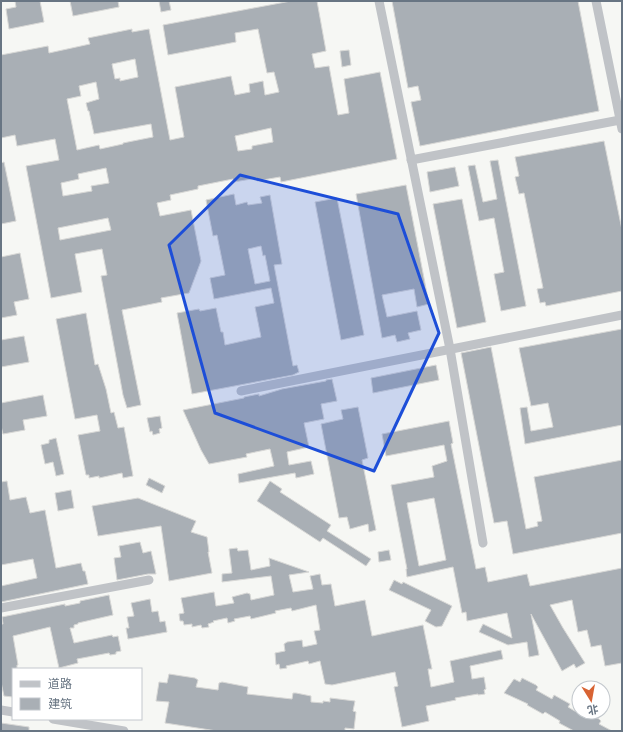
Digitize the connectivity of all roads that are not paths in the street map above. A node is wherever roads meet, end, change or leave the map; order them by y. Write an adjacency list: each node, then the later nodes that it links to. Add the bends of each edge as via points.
1 (379, 1): 4 (street)
2 (596, 1): 3 (street)
3 (621, 124): 4 (street)
4 (411, 160): 6 (street)
5 (622, 315): 6 (street)
6 (450, 350): 7 (street); 8 (street)
7 (241, 391)
8 (483, 543)
9 (149, 580): 10 (street)
10 (1, 608)
11 (1, 710): 12 (street)
12 (12, 712)
13 (59, 720): 14 (street)
14 (124, 731)

